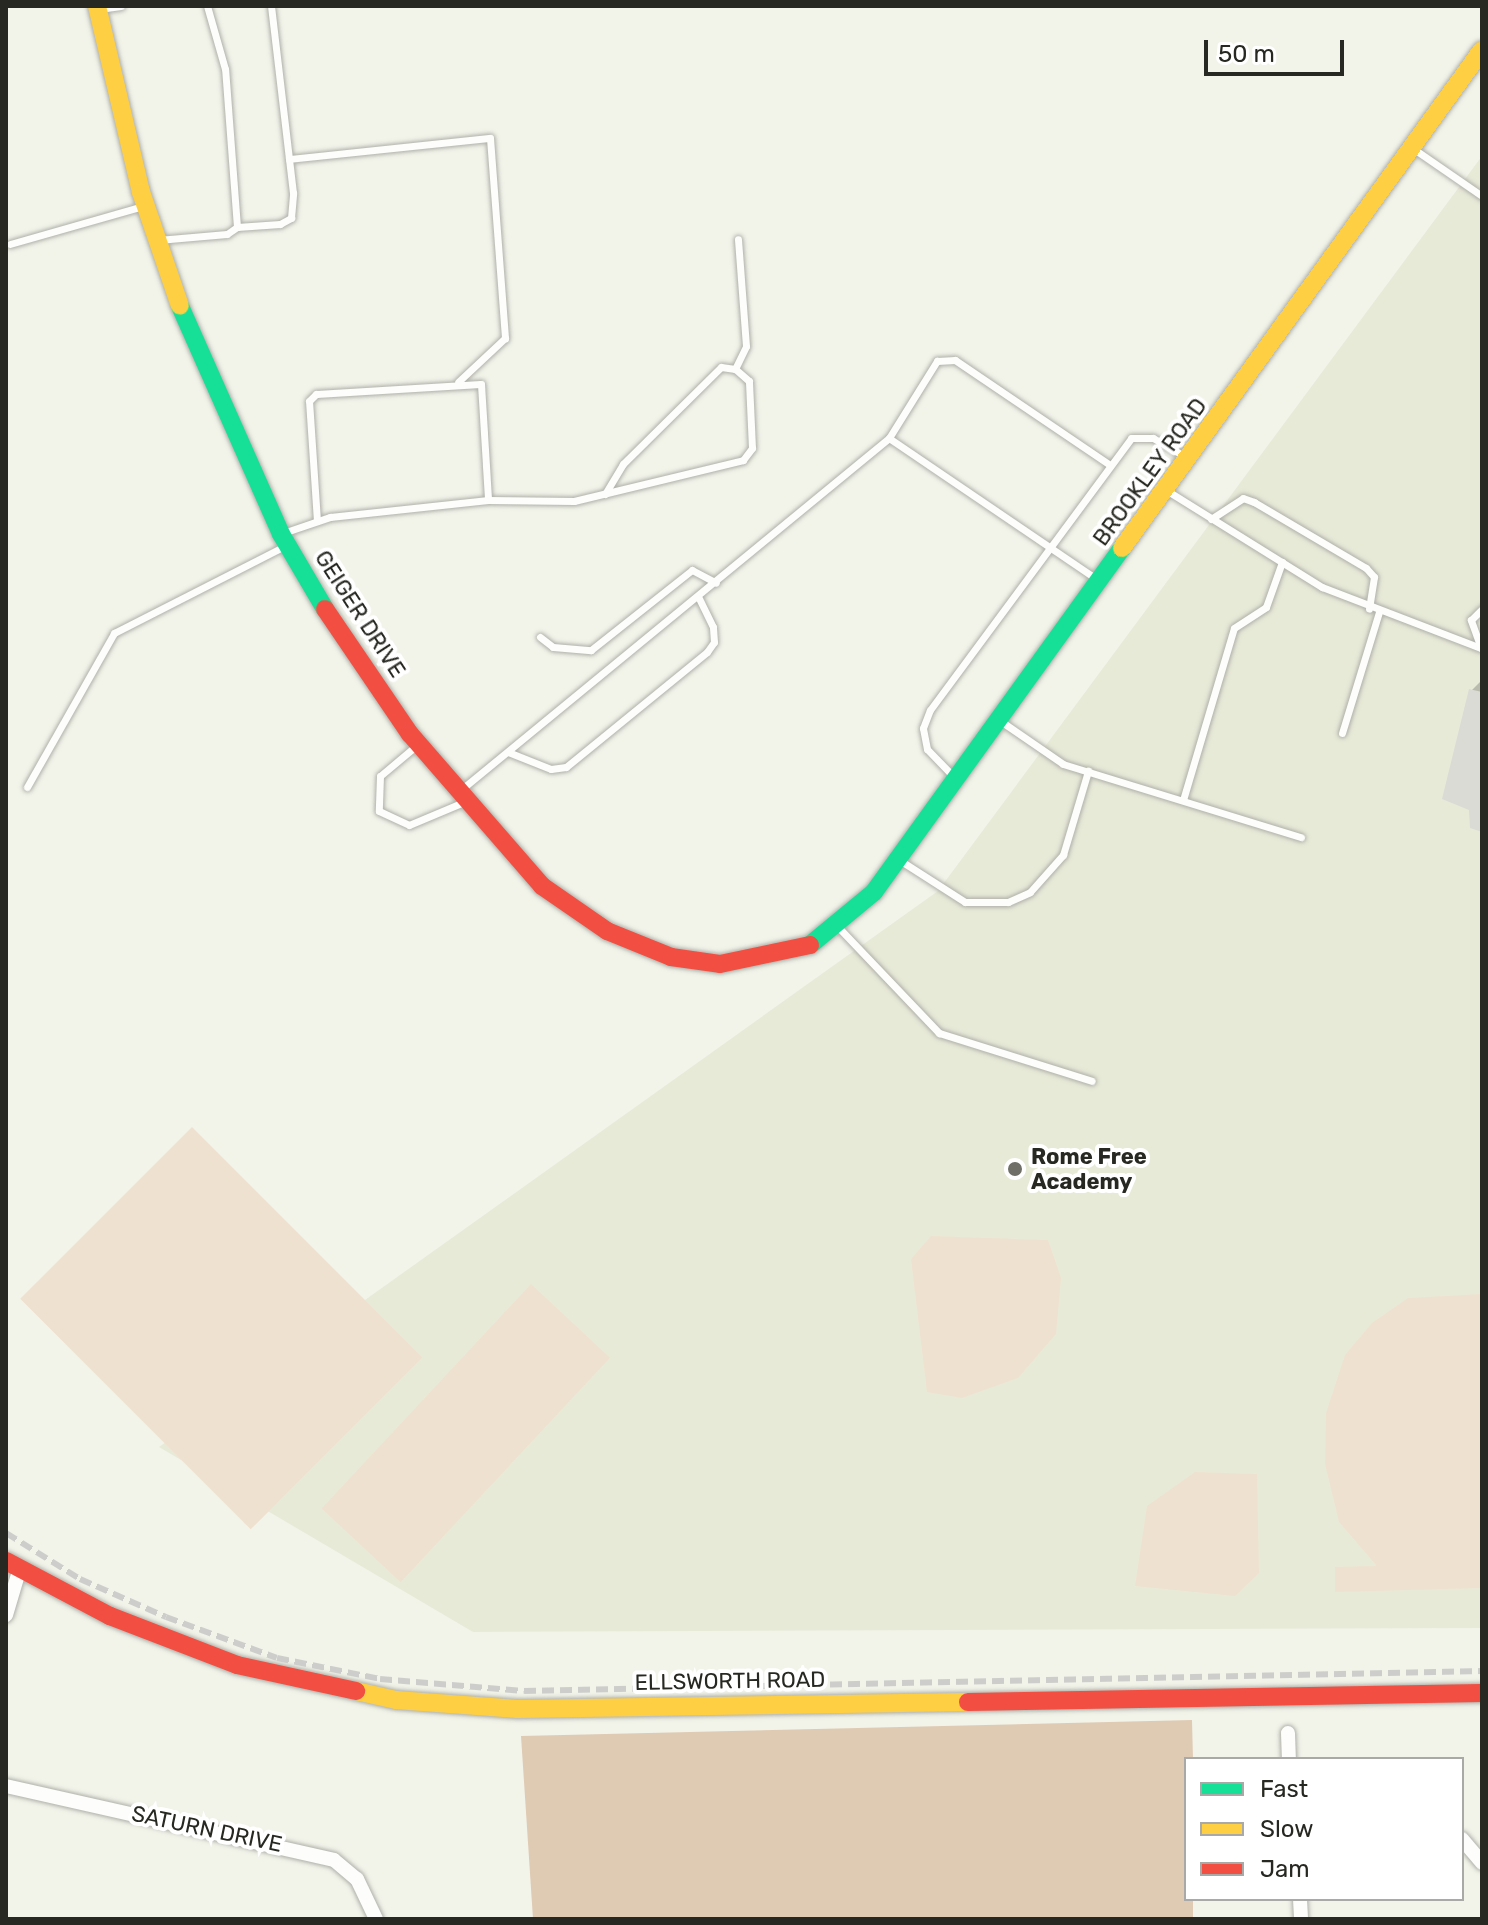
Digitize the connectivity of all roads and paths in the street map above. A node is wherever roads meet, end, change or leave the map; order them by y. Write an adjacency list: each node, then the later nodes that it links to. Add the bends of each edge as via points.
1 (121, 6): 4 (lane)
2 (207, 6): 10 (lane, via 225,69)
3 (271, 6): 7 (lane)
4 (98, 7): 9 (street, GEIGER DRIVE)
5 (1482, 50): 6 (street, BROOKLEY ROAD)
6 (1412, 148): 8 (lane); 17 (street, BROOKLEY ROAD)
7 (289, 159): 10 (lane, via 291,218 280,224); 15 (lane, via 490,138 505,338)
8 (1482, 196)
9 (145, 206): 12 (street, GEIGER DRIVE); 13 (lane)
10 (237, 227): 12 (lane, via 227,234)
11 (738, 239): 14 (lane, via 746,346)
12 (156, 240): 24 (street, GEIGER DRIVE, via 199,357)
13 (10, 244)
14 (735, 369): 20 (lane, via 721,367 706,380 623,464); 20 (lane, via 749,381 752,448 743,460)
15 (458, 382): 21 (lane, via 481,384); 23 (lane, via 316,394 309,401)
16 (889, 438): 18 (lane, via 937,361 955,360); 25 (lane); 28 (lane)
17 (1189, 459): 18 (lane, via 1139,434); 19 (street, BROOKLEY ROAD)
18 (1110, 465): 25 (lane)
19 (1166, 490): 22 (lane); 27 (street, BROOKLEY ROAD)
20 (605, 494): 21 (lane, via 574,501)
21 (488, 500): 23 (lane)
22 (1211, 519): 26 (lane); 30 (lane, via 1243,498 1254,502 1366,568 1374,577)
23 (317, 521): 24 (lane)
24 (284, 539): 36 (street, GEIGER DRIVE, via 330,617); 40 (lane, via 114,633)
25 (1051, 548): 27 (lane); 39 (lane, via 930,710 923,728 927,749)
26 (1282, 562): 30 (lane); 42 (lane, via 1266,607 1234,628)
27 (1100, 582): 34 (street, BROOKLEY ROAD)
28 (716, 583): 29 (lane); 33 (lane, via 692,570 591,650 553,647)
29 (699, 598): 37 (lane); 37 (lane, via 713,627 714,642 707,652 578,757 551,769)
30 (1369, 609): 32 (lane)
31 (1482, 609): 32 (lane, via 1471,620 1481,648)
32 (1379, 612): 35 (lane)
33 (540, 637)
34 (1001, 720): 38 (lane, via 1042,753); 39 (street, BROOKLEY ROAD)
35 (1342, 733)
36 (418, 744): 41 (street, GEIGER DRIVE); 41 (lane, via 380,776 379,811 409,825)
37 (508, 752): 41 (lane)
38 (1088, 771): 42 (lane); 44 (lane, via 1063,855 1030,892 997,903 965,902)
39 (958, 780): 44 (street, BROOKLEY ROAD)
40 (27, 787)
41 (462, 797): 45 (street, GEIGER DRIVE, via 542,886 570,908 607,931 671,957 720,964 755,962 800,950)
42 (1183, 800): 43 (lane)
43 (1301, 837)
44 (899, 859): 45 (street, BROOKLEY ROAD)
45 (844, 923): 46 (lane, via 939,1033)
46 (1092, 1081)
47 (12, 1566): 48 (street); 49 (street, ELLSWORTH ROAD, via 110,1616 237,1665 396,1700 518,1709)
48 (6, 1615)
49 (1482, 1693)
50 (1288, 1733): 51 (street)
51 (1289, 1757)
52 (6, 1786): 55 (street, SATURN DRIVE, via 334,1860 357,1879)
53 (1464, 1841): 54 (street)
54 (1482, 1863)
55 (376, 1919)

